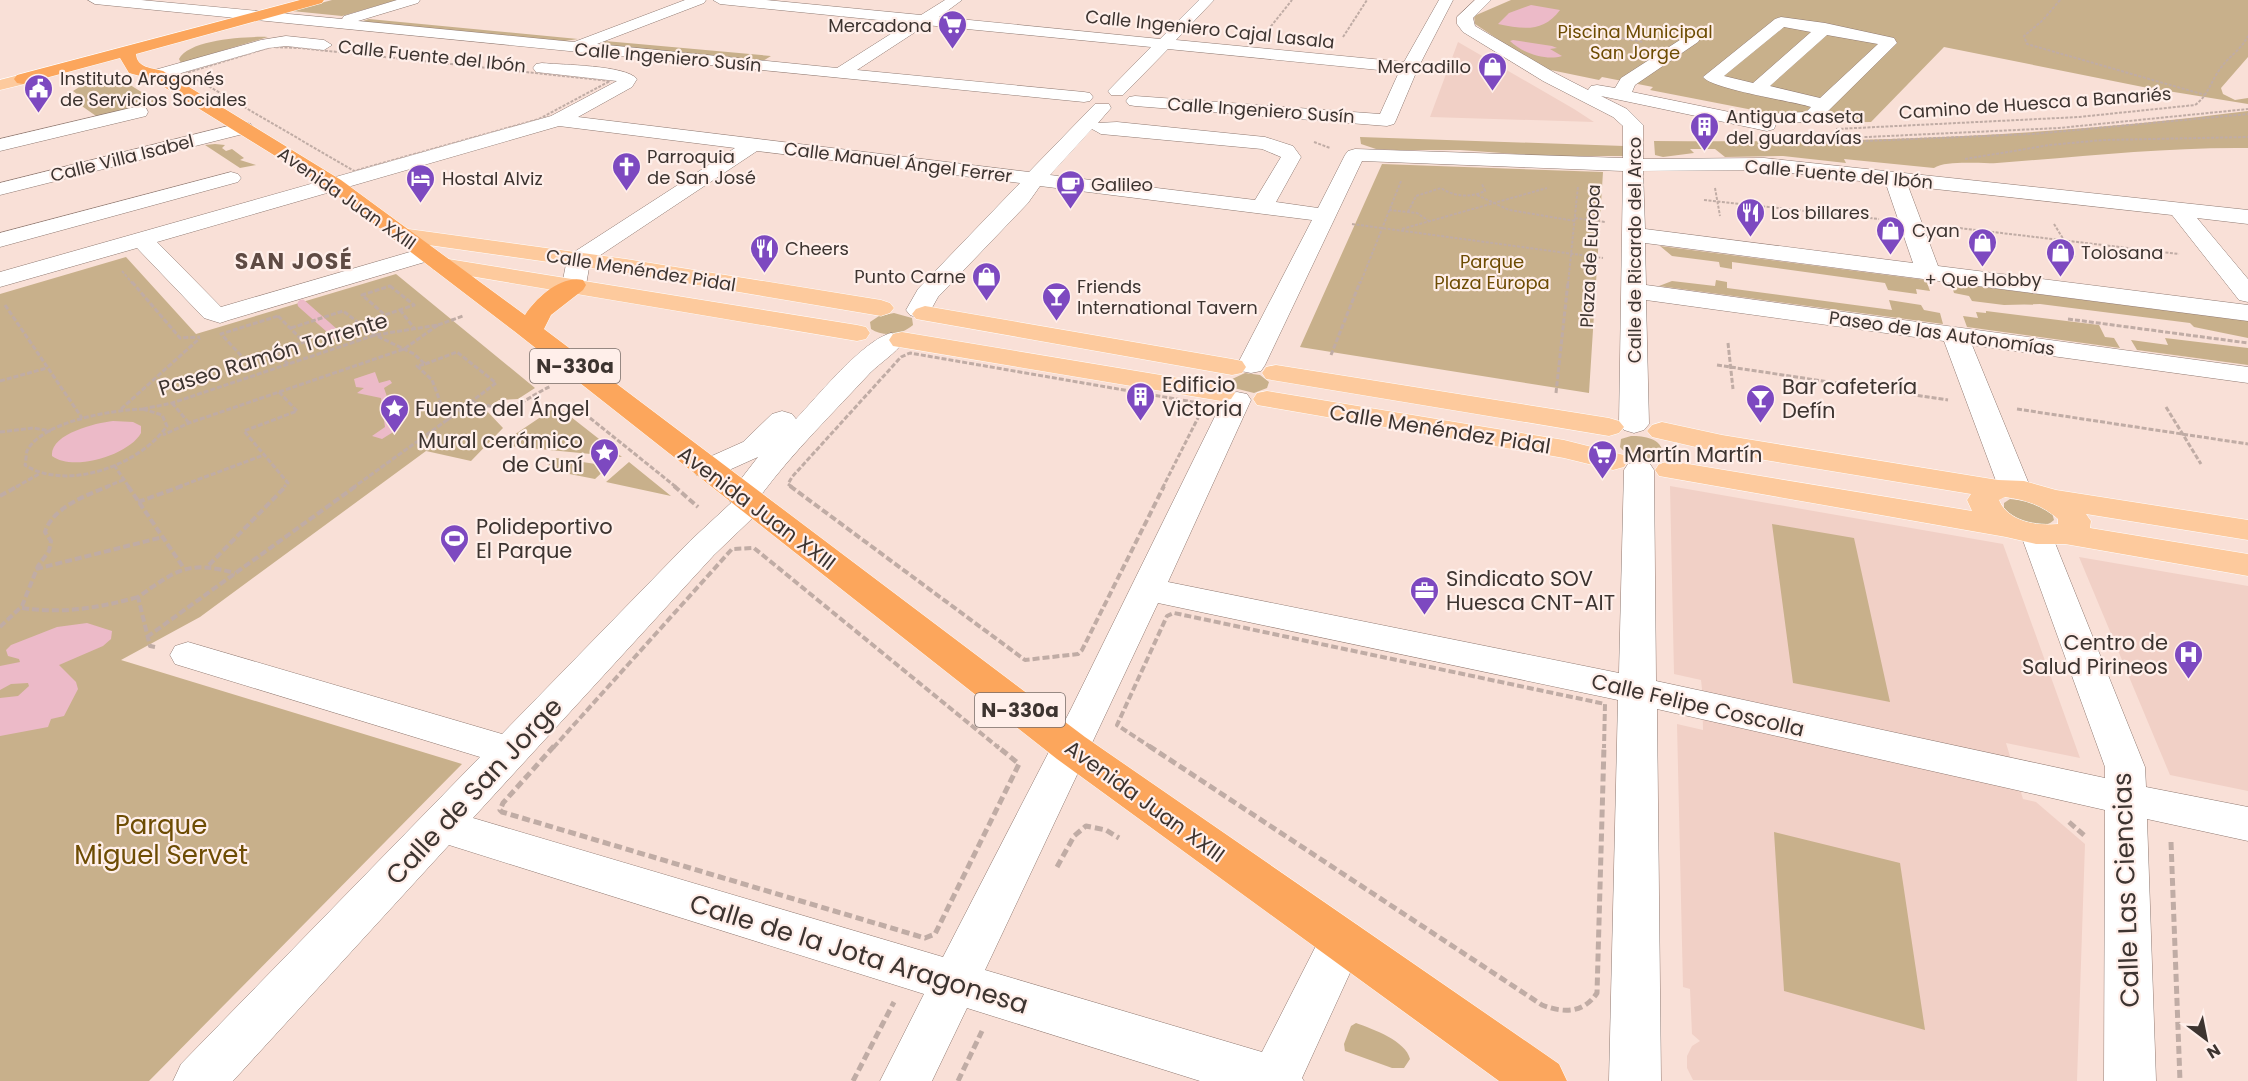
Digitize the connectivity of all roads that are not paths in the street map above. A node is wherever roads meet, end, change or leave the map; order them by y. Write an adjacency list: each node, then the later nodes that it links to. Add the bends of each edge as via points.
1 (95, 0): 13 (street, Calle Ingeniero Susín)
2 (203, 0): 13 (street)
3 (301, 0): 14 (highway)
4 (309, 0): 14 (street)
5 (317, 0): 14 (highway)
6 (413, 0): 16 (street)
7 (699, 0): 24 (street)
8 (720, 0): 15 (street, Calle Ingeniero Cajal Lasala)
9 (954, 0): 15 (street)
10 (1207, 0): 21 (street)
11 (1446, 0): 28 (street)
12 (1490, 3): 33 (street, Calle de Ricardo del Arco, via 1465,20 1469,28)
13 (176, 8): 14 (street, Calle Ingeniero Susín)
14 (253, 16): 16 (street, Calle Ingeniero Susín); 19 (highway); 25 (street); 26 (highway)
15 (923, 20): 21 (street, Calle Ingeniero Cajal Lasala); 32 (street)
16 (333, 24): 24 (street, Calle Ingeniero Susín)
17 (1804, 24): 18 (street); 23 (street); 35 (street, via 1777,23 1712,77)
18 (1825, 28): 37 (street); 42 (street, via 1889,43)
19 (190, 35): 25 (highway); 30 (highway, via 165,48)
20 (1692, 39): 40 (street, via 1627,82)
21 (1162, 44): 28 (street, Calle Ingeniero Cajal Lasala); 38 (street)
22 (344, 47): 30 (street, Calle Fuente del Ibón, via 267,43)
23 (1777, 47)
24 (573, 48): 32 (street, Calle Ingeniero Susín)
25 (128, 50): 26 (highway); 29 (highway, via 128,60); 30 (highway, Avenida Juan XXIII / N-330a, via 147,54)
26 (108, 55): 34 (highway)
27 (529, 66): 45 (street, Calle Fuente del Ibón, via 628,79)
28 (1409, 68): 41 (street, Calle Ingeniero Susín, via 1387,120)
29 (135, 69): 30 (highway, Avenida Juan XXIII / N-330a); 34 (highway, Avenida Juan XXIII / N-330a, via 99,67)
30 (156, 69): 47 (highway, Avenida Juan XXIII / N-330a)
31 (1750, 69): 35 (street)
32 (840, 73): 39 (street, Calle Ingeniero Susín)
33 (1549, 77): 40 (street); 52 (street, Calle de Ricardo del Arco, via 1628,118 1634,130)
34 (23, 79): 36 (main road)
35 (1732, 84): 37 (street)
36 (0, 86)
37 (1756, 89): 42 (street)
38 (1118, 91): 39 (street, via 1097,91); 41 (street, via 1132,94)
39 (1084, 96): 43 (street, via 1086,103)
40 (1621, 96): 46 (street)
41 (1135, 101): 43 (street)
42 (1824, 105): 46 (street, via 1811,117)
43 (1102, 108): 55 (street)
44 (139, 112): 51 (street, Calle Villa Isabel)
45 (558, 120): 50 (street, Calle Manuel Ángel Ferrer); 56 (street, Calle Manuel Ángel Ferrer)
46 (1745, 120): 49 (street)
47 (244, 128): 56 (highway, Avenida Juan XXIII / N-330a); 57 (street, Calle Villa Isabel)
48 (1101, 128): 58 (street, via 1265,143 1286,150 1291,157)
49 (1787, 130)
50 (754, 144): 55 (street, Calle Manuel Ángel Ferrer); 67 (street)
51 (0, 145)
52 (1634, 165): 54 (street, Calle Fuente del Ibón, via 1764,164); 60 (street, Calle Fuente del Ibón, via 1355,155); 63 (street, Calle de Ricardo del Arco)
53 (231, 177): 65 (street)
54 (1895, 178): 59 (street, Calle Fuente del Ibón); 68 (street)
55 (1034, 179): 58 (street, Calle Manuel Ángel Ferrer); 73 (street, via 1007,196 913,291); 74 (street, via 927,294)
56 (334, 184): 62 (highway, Avenida Juan XXIII / N-330a); 64 (street, Calle Manuel Ángel Ferrer)
57 (0, 189)
58 (1262, 207): 60 (street, Calle Manuel Ángel Ferrer)
59 (2179, 210): 61 (street, Calle Fuente del Ibón); 72 (street)
60 (1325, 215): 81 (street)
61 (2248, 217)
62 (401, 235): 66 (highway, Avenida Juan XXIII / N-330a); 67 (main road, Calle Menéndez Pidal)
63 (1635, 235): 68 (street); 71 (street, Calle de Ricardo del Arco)
64 (141, 239): 66 (street, via 213,313 220,315); 69 (street, Calle Manuel Ángel Ferrer)
65 (0, 240)
66 (434, 260): 70 (main road, Calle Menéndez Pidal); 76 (highway, Avenida Juan XXIII / N-330a)
67 (579, 260): 70 (street); 73 (main road, Calle Menéndez Pidal)
68 (1928, 273): 75 (street)
69 (0, 280)
70 (574, 285): 76 (highway, via 541,309); 77 (main road, Calle Menéndez Pidal)
71 (1635, 291): 78 (street, Paseo de las Autonomías); 82 (street, Calle de Ricardo del Arco)
72 (2248, 295)
73 (886, 307): 74 (main road, Calle Menéndez Pidal); 77 (main road, via 858,319 855,323)
74 (922, 312): 79 (main road, via 928,318 925,328); 81 (main road, Calle Menéndez Pidal)
75 (2248, 313)
76 (530, 331): 84 (highway, Avenida Juan XXIII / N-330a)
77 (860, 335): 79 (main road, Calle Menéndez Pidal); 84 (street, via 754,448)
78 (1955, 335): 80 (street, Paseo de las Autonomías); 85 (street)
79 (897, 340): 81 (main road, Calle Menéndez Pidal); 87 (street, Calle de San Jorge, via 869,359 771,461)
80 (2248, 375)
81 (1241, 386): 82 (main road, Calle Menéndez Pidal); 83 (main road, Calle Menéndez Pidal); 91 (street)
82 (1635, 428): 83 (main road, via 1601,432 1598,446); 83 (main road, via 1682,445 1686,453 1686,460); 85 (main road, Calle Menéndez Pidal)
83 (1640, 467): 89 (main road, Calle Menéndez Pidal); 93 (street)
84 (707, 469): 87 (highway, Avenida Juan XXIII / N-330a)
85 (2005, 489): 86 (main road, Calle Menéndez Pidal); 89 (main road, via 1985,495 1984,506 1995,518)
86 (2048, 498): 88 (main road); 89 (main road, via 2066,509 2075,521 2073,531)
87 (747, 500): 94 (highway, Avenida Juan XXIII / N-330a); 95 (street, Calle de San Jorge)
88 (2248, 530)
89 (2040, 532): 90 (main road, Calle Menéndez Pidal); 96 (street, Calle Las Ciencias, via 2124,767)
90 (2248, 565)
91 (1147, 589): 93 (street, Calle Felipe Coscolla); 94 (street)
92 (188, 655): 95 (street)
93 (1636, 692): 96 (street, Calle Felipe Coscolla); 105 (street)
94 (1071, 748): 99 (highway, Avenida Juan XXIII / N-330a); 100 (street)
95 (512, 752): 98 (street, Calle de San Jorge)
96 (2127, 799): 97 (street, Calle Felipe Coscolla); 106 (street, Calle Las Ciencias)
97 (2248, 824)
98 (442, 826): 100 (street, Calle de la Jota Aragonesa); 101 (street, Calle de San Jorge)
99 (1342, 940): 103 (street); 104 (highway, Avenida Juan XXIII / N-330a)
100 (954, 983): 102 (street); 103 (street, Calle de la Jota Aragonesa)
101 (199, 1081)
102 (906, 1081)
103 (1276, 1081)
104 (1541, 1081)
105 (1635, 1081)
106 (2130, 1081)

